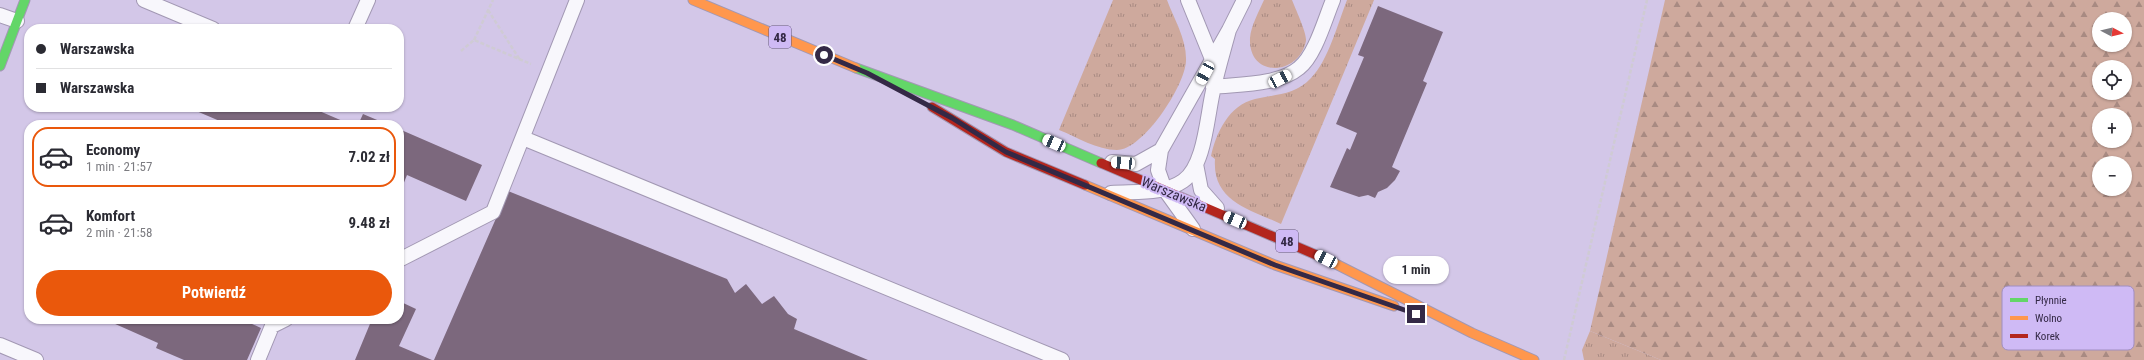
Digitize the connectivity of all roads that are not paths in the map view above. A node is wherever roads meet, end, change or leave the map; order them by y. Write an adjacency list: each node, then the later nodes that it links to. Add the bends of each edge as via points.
1 (25, 0): 10 (main road)
2 (144, 0): 11 (lane)
3 (368, 0): 12 (lane)
4 (577, 0): 18 (lane)
5 (693, 0): 16 (main road, Warszawska / 48)
6 (1188, 0): 14 (lane)
7 (1244, 0): 13 (lane)
8 (1333, 0): 17 (lane, via 1312,50 1300,68 1280,79)
9 (0, 15): 10 (lane)
10 (17, 22): 15 (main road)
11 (201, 24)
12 (356, 24)
13 (1229, 30): 14 (lane); 17 (lane)
14 (1212, 59): 19 (lane)
15 (0, 66)
16 (867, 73): 20 (main road, Warszawska / 48, via 1013,125); 23 (main road, Warszawska / 48, via 952,118 1006,152)
17 (1213, 87): 21 (lane, via 1204,140)
18 (523, 138): 26 (lane, via 493,212); 32 (lane)
19 (1161, 150): 20 (lane, via 1136,164); 22 (lane, via 1158,170)
20 (1096, 161): 22 (main road, Warszawska / 48)
21 (1196, 164): 22 (lane, via 1184,180); 24 (lane, via 1201,190)
22 (1165, 190): 23 (lane); 24 (main road, Warszawska / 48); 25 (lane)
23 (1102, 194): 25 (main road, Warszawska / 48)
24 (1223, 214): 28 (main road, Warszawska / 48, via 1312,252)
25 (1195, 233): 28 (main road, Warszawska / 48, via 1275,265)
26 (404, 257)
27 (276, 324): 31 (lane, via 272,326)
28 (1472, 333): 33 (main road, Warszawska / 48)
29 (0, 345): 30 (lane)
30 (36, 360)
31 (258, 360)
32 (1062, 360)
33 (1534, 360)

